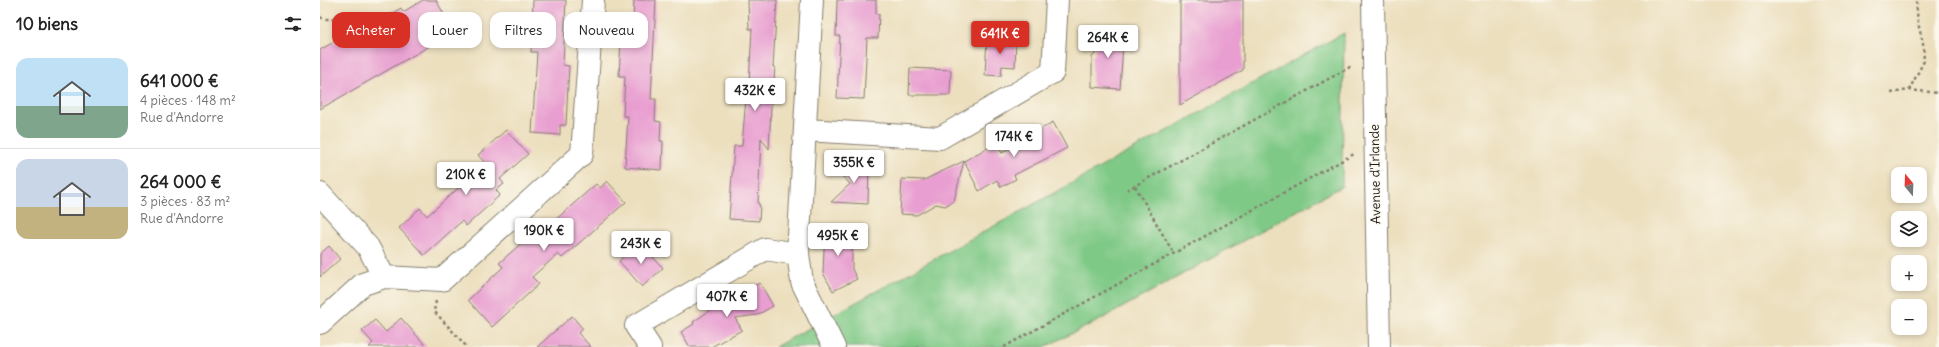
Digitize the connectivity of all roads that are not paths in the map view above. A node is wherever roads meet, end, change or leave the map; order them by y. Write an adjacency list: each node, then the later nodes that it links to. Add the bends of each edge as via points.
1 (593, 0): 8 (street, via 582,154 442,280)
2 (812, 0): 5 (street)
3 (1057, 0): 5 (street, via 1053,72 940,138)
4 (1373, 0): 12 (street, Avenue d'Irlande)
5 (805, 130): 7 (street)
6 (320, 194): 8 (street, via 368,247)
7 (798, 254): 10 (street, via 765,249 636,326); 11 (street, via 802,282)
8 (384, 277): 9 (street, via 363,284)
9 (320, 323)
10 (650, 347)
11 (834, 347)
12 (1379, 347)

